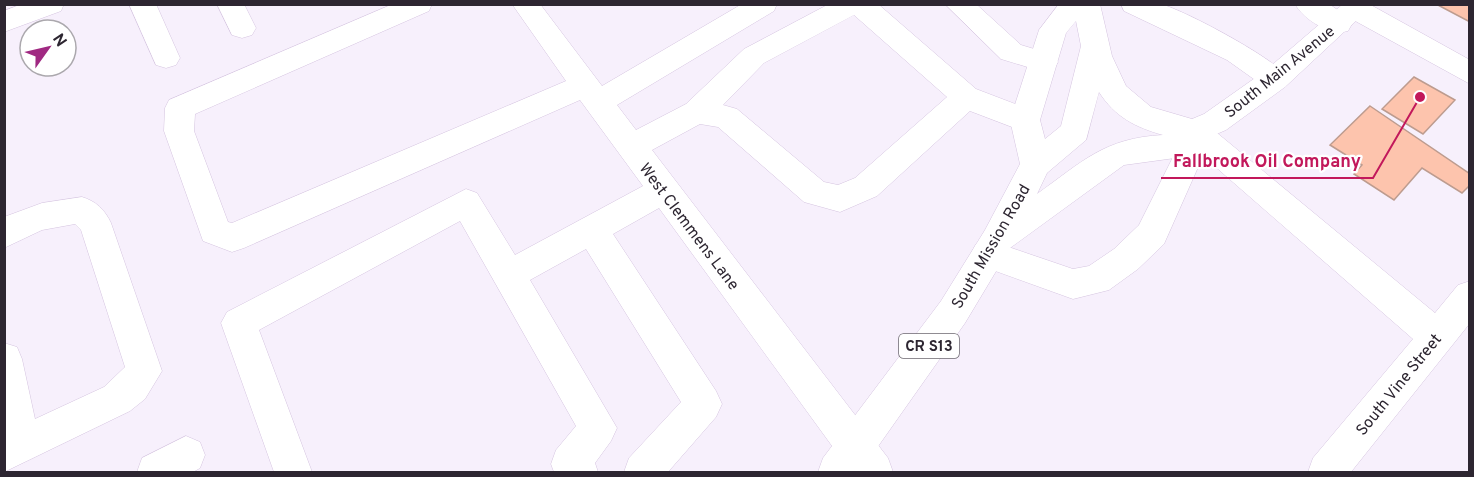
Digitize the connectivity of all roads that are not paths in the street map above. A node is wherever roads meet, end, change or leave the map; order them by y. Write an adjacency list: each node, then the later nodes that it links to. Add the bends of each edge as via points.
1 (51, 4): 13 (main road)
2 (142, 4): 15 (main road)
3 (419, 4): 19 (main road, via 180,108 179,131 215,231 232,237)
4 (525, 4): 19 (main road, West Clemmens Lane)
5 (764, 4): 19 (main road)
6 (958, 4): 16 (main road, via 1011,52)
7 (1075, 4): 16 (main road, via 1053,30)
8 (1086, 4): 14 (main road, South Mission Road / CR S13)
9 (1134, 4): 12 (main road)
10 (1308, 4): 11 (main road)
11 (1351, 13): 17 (main road); 18 (main road, South Main Avenue)
12 (1185, 15): 18 (main road)
13 (4, 22)
14 (1095, 46): 23 (main road, via 1100,67 1121,99 1140,115); 25 (main road, South Mission Road / CR S13, via 1075,132)
15 (166, 58)
16 (1044, 62): 22 (main road)
17 (1470, 74)
18 (1275, 79): 23 (main road, South Main Avenue)
19 (592, 94): 24 (main road, West Clemmens Lane)
20 (966, 97): 21 (main road, via 866,187 840,199 815,193 726,117); 21 (main road, via 862,7 851,5 754,56); 22 (main road)
21 (696, 112): 24 (main road)
22 (1025, 120): 25 (main road, South Mission Road)
23 (1190, 139): 29 (main road, South Main Avenue, via 1115,155); 29 (main road, via 1188,160 1152,234 1097,279 1073,284); 32 (main road)
24 (632, 147): 26 (main road, West Clemmens Lane)
25 (1036, 164): 29 (main road, South Mission Road / CR S13)
26 (664, 190): 27 (main road); 35 (main road, West Clemmens Lane)
27 (592, 230): 30 (main road); 38 (main road, via 703,404)
28 (4, 234): 34 (main road, via 57,210 82,210 95,224 144,371 117,399)
29 (992, 247): 35 (main road, South Mission Road / CR S13)
30 (509, 275): 36 (main road, via 598,428); 37 (main road, via 466,202 239,323)
31 (1470, 296): 32 (main road, South Vine Street)
32 (1437, 337): 39 (main road, South Vine Street)
33 (4, 359): 34 (main road)
34 (13, 449)
35 (855, 464)
36 (570, 470)
37 (293, 472)
38 (643, 472)
39 (1327, 472)

